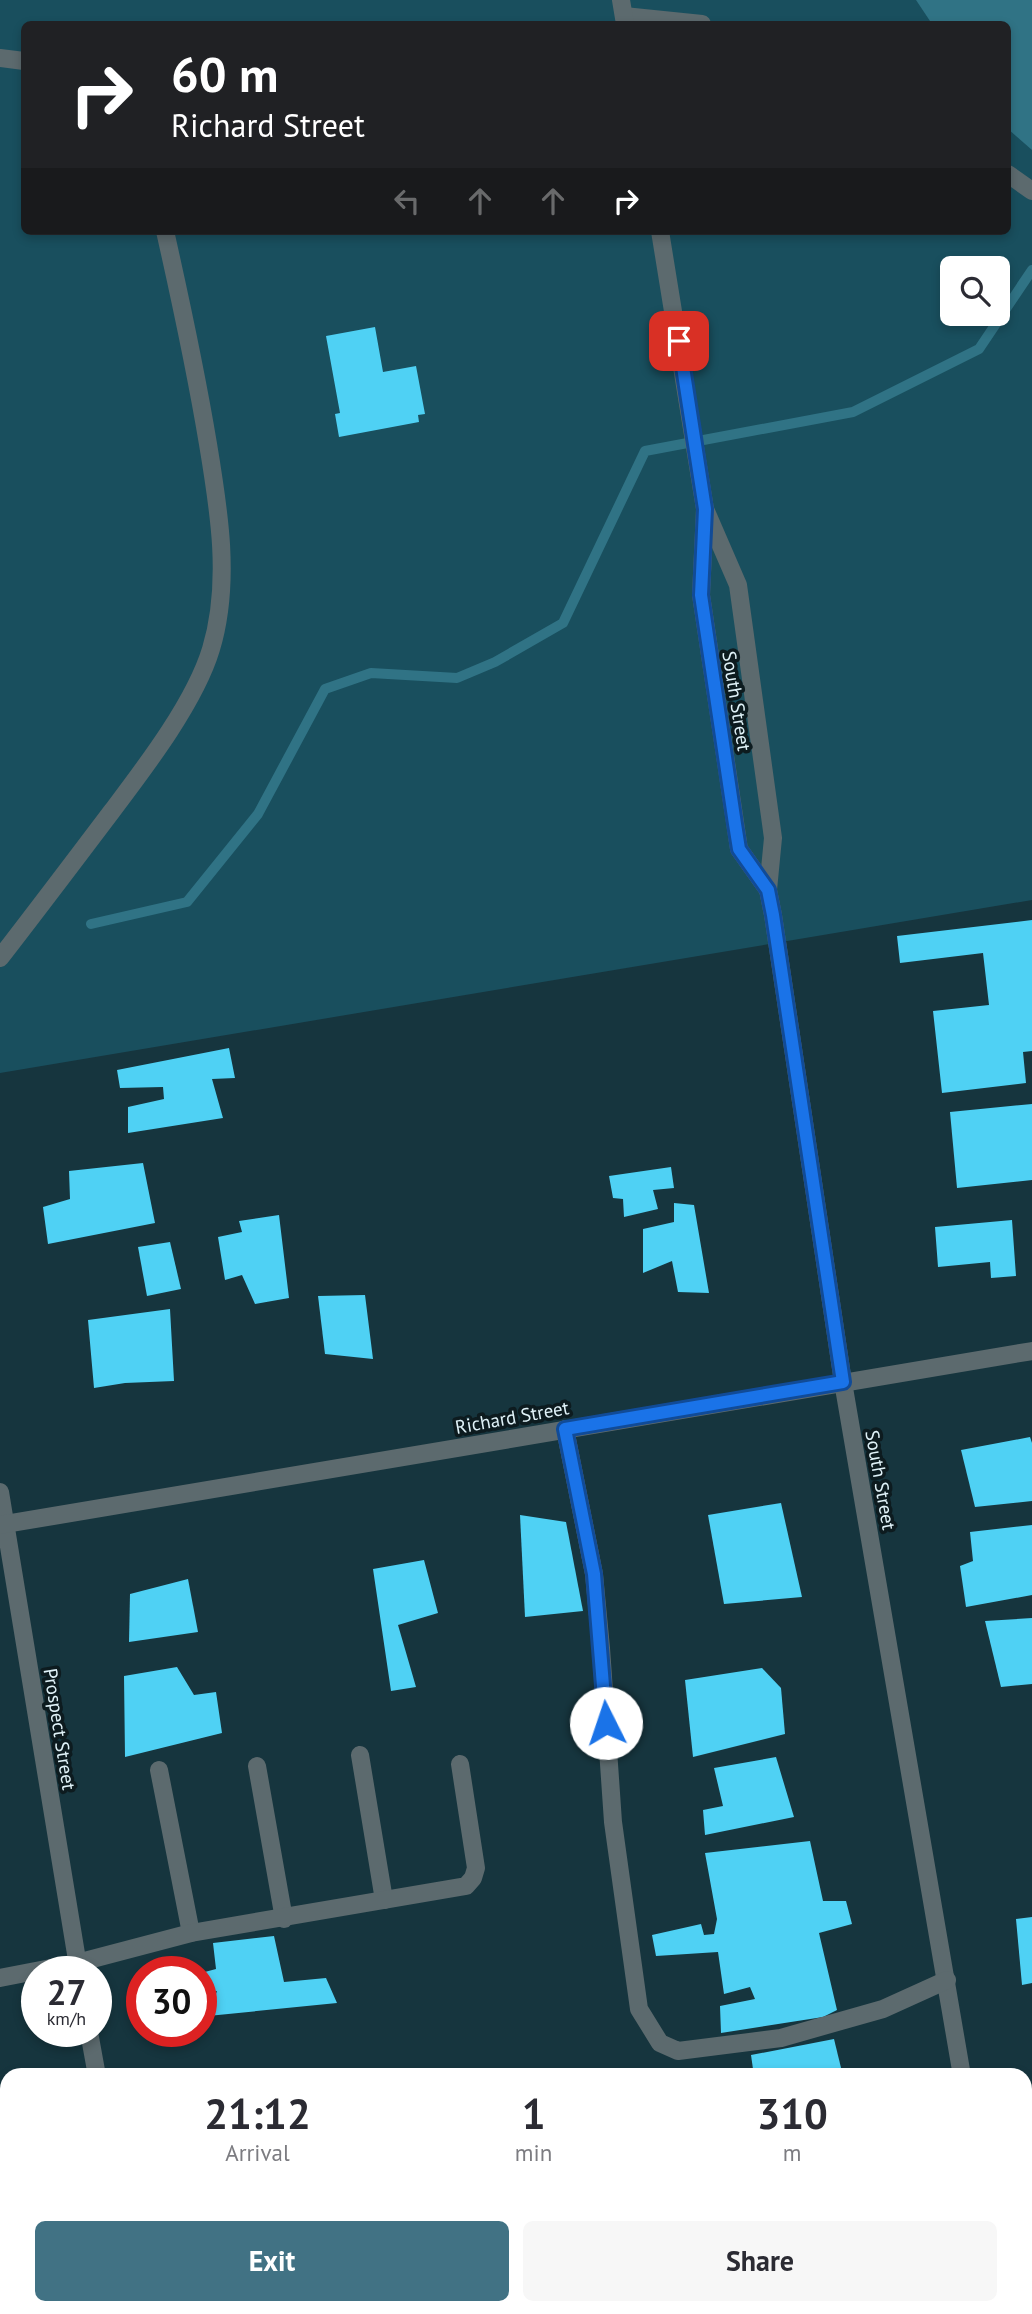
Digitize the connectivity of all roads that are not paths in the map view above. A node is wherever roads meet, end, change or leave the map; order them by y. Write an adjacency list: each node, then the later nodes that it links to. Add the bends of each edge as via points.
1 (624, 14): 2 (street)
2 (679, 21)
3 (0, 58): 4 (street)
4 (21, 61)
5 (1011, 176): 6 (street)
6 (1030, 190)
7 (166, 235): 11 (street, via 195,363 214,478 222,561 220,606 211,649 195,688 148,763)
8 (661, 235): 9 (street, South Street)
9 (705, 509): 10 (street, South Street, via 738,585 773,838); 10 (street, South Street, via 701,595 739,849)
10 (768, 890): 13 (street, South Street)
11 (0, 958)
12 (1032, 1351): 13 (street, Richard Street)
13 (843, 1382): 14 (street, Richard Street); 28 (street, South Street)
14 (565, 1429): 16 (street, Richard Street); 28 (street, via 594,1574 613,1822 639,2009 660,2043 678,2051 781,2038 883,2009)
15 (0, 1492): 16 (street, Prospect Street)
16 (2, 1524): 24 (street, Prospect Street)
17 (360, 1755): 21 (street)
18 (460, 1764): 21 (street, via 476,1867 473,1878 466,1886)
19 (257, 1766): 22 (street)
20 (159, 1770): 23 (street)
21 (384, 1900): 22 (street)
22 (284, 1919): 23 (street)
23 (191, 1933): 25 (street)
24 (76, 1956)
25 (112, 1957)
26 (21, 1975): 27 (street)
27 (0, 1978)
28 (947, 1980): 31 (street, South Street)
29 (92, 2047): 30 (street)
30 (96, 2068)
31 (961, 2068)

